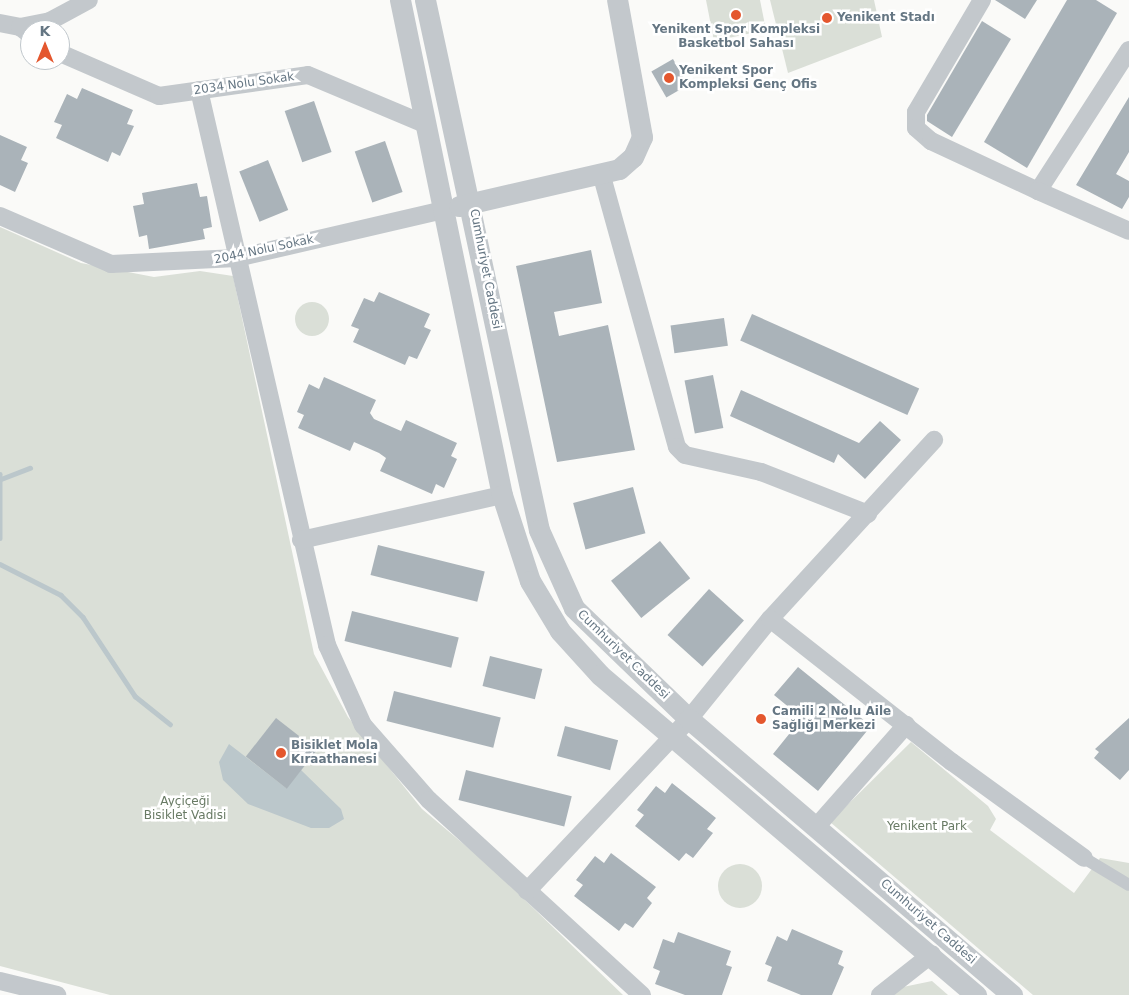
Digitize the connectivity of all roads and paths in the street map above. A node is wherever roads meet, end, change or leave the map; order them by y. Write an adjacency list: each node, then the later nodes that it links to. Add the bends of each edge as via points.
1 (89, 0): 6 (street)
2 (400, 0): 12 (street, Cumhuriyet Caddesi)
3 (425, 0): 15 (street, Cumhuriyet Caddesi)
4 (617, 0): 13 (street, via 642,137 633,157 619,169)
5 (982, 0): 14 (street, via 916,112 916,128 931,141)
6 (52, 20)
7 (0, 23): 8 (street)
8 (20, 29)
9 (1129, 50): 14 (street)
10 (70, 57): 11 (street, 2034 Nolu Sokak, via 159,96)
11 (199, 90): 12 (street, 2034 Nolu Sokak, via 308,75); 19 (street)
12 (427, 125): 16 (street, Cumhuriyet Caddesi)
13 (601, 173): 15 (street); 22 (street, via 677,447 685,455 761,472)
14 (1038, 191): 18 (street)
15 (471, 202): 16 (street); 25 (street, Cumhuriyet Caddesi, via 529,486 552,563 574,608)
16 (444, 210): 19 (street, 2044 Nolu Sokak); 21 (street, Cumhuriyet Caddesi)
17 (0, 216): 19 (street, 2044 Nolu Sokak, via 111,264)
18 (1129, 232)
19 (237, 258): 23 (street)
20 (934, 440): 22 (street)
21 (502, 495): 23 (street); 27 (street, Cumhuriyet Caddesi, via 530,581 560,631 600,675)
22 (868, 514): 24 (street)
23 (301, 540): 31 (street, via 327,645 363,725 429,800)
24 (770, 619): 25 (street); 26 (street)
25 (689, 719): 27 (street); 28 (street, Cumhuriyet Caddesi)
26 (906, 724): 28 (street); 29 (street)
27 (671, 738): 31 (street); 32 (street, Cumhuriyet Caddesi)
28 (817, 826): 38 (street, Cumhuriyet Caddesi)
29 (1084, 858): 30 (street)
30 (1129, 885)
31 (527, 891): 35 (street)
32 (932, 954): 36 (street); 37 (street, Cumhuriyet Caddesi)
33 (0, 980): 34 (street)
34 (57, 995)
35 (642, 995)
36 (880, 995)
37 (976, 995)
38 (1012, 995)

